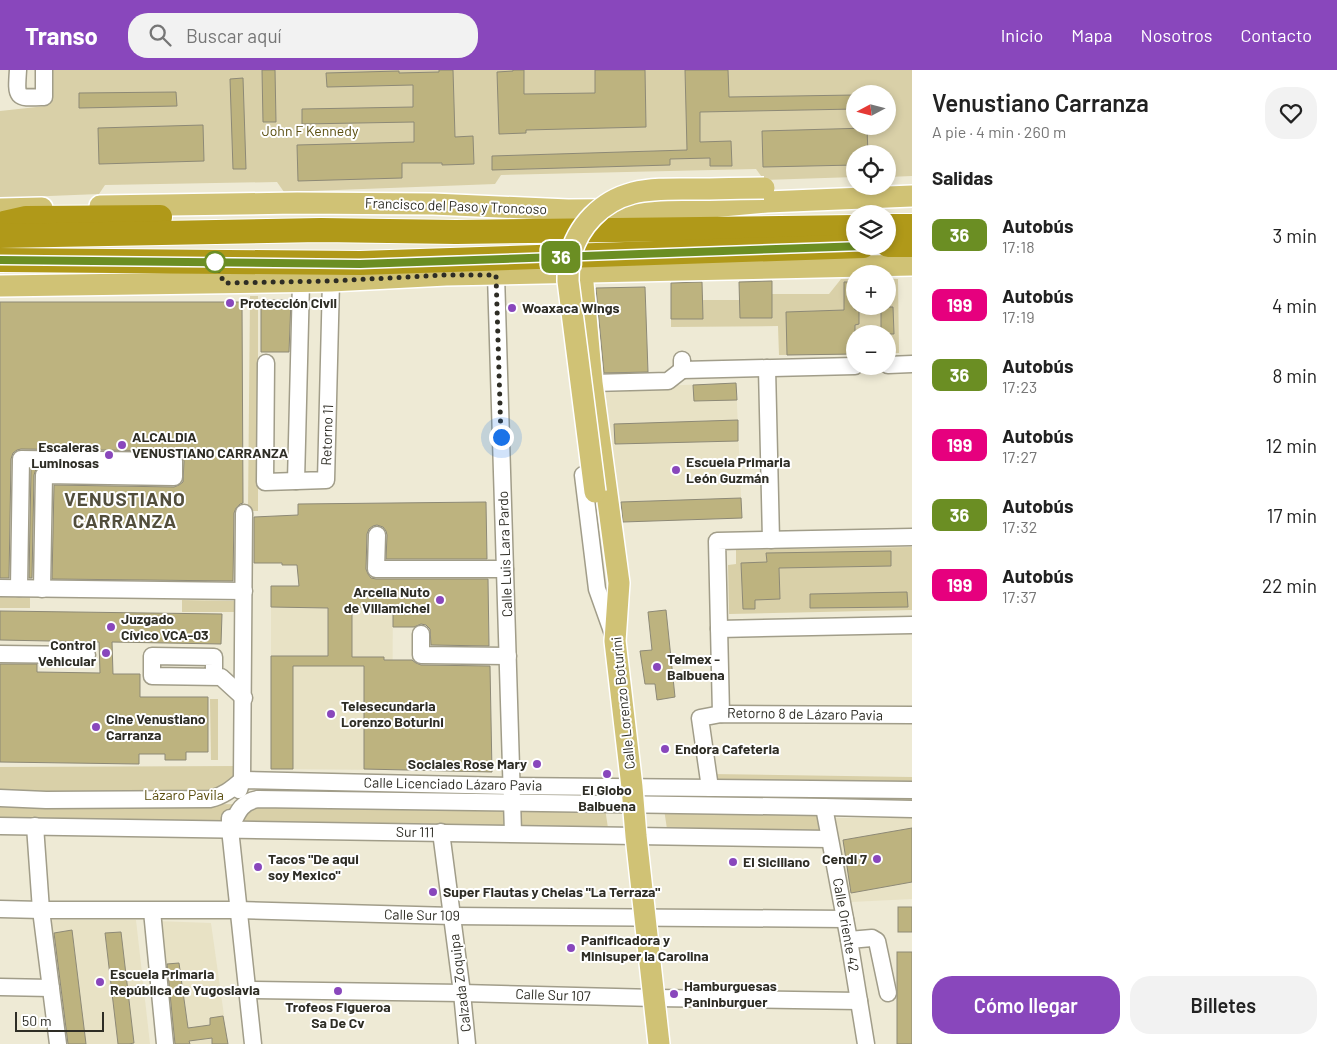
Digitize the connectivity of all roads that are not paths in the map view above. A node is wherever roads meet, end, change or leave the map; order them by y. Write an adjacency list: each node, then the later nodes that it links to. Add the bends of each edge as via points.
1 (18, 70): 2 (street, via 17,90 24,98 44,97)
2 (44, 70)
3 (846, 186): 45 (main road, bridge, via 635,192 604,206 579,235 570,258 568,281)
4 (896, 186): 5 (main road)
5 (912, 186)
6 (912, 196): 7 (main road, Francisco del Paso y Troncoso, via 767,202)
7 (689, 210): 8 (main road, Francisco del Paso y Troncoso, via 297,203 93,206); 9 (main road)
8 (1, 214): 11 (highway, via 4,223 26,218 322,215)
9 (902, 218)
10 (846, 227): 11 (highway, Francisco del Paso y Troncoso)
11 (456, 232): 12 (highway, Francisco del Paso y Troncoso, via 321,230)
12 (0, 236)
13 (896, 245): 14 (highway)
14 (912, 245)
15 (846, 247): 17 (highway)
16 (0, 260): 17 (highway)
17 (360, 264): 21 (highway, via 373,270)
18 (912, 265): 19 (main road)
19 (582, 272): 20 (main road); 31 (main road, Calle Lorenzo Boturini)
20 (496, 275): 21 (main road); 37 (street, Calle Luis Lara Pardo)
21 (410, 277): 22 (main road)
22 (331, 281): 23 (main road); 32 (street, Retorno 11, via 326,480)
23 (301, 282): 24 (main road); 32 (street)
24 (0, 286)
25 (560, 291): 45 (street, via 597,589)
26 (266, 363): 32 (street, via 265,482)
27 (912, 364): 28 (street)
28 (896, 365)
29 (846, 366): 30 (street)
30 (767, 368): 31 (street, via 682,365 668,381); 36 (street)
31 (592, 383): 45 (main road, Calle Lorenzo Boturini, via 619,583)
32 (296, 481)
33 (244, 513): 41 (street)
34 (376, 535): 37 (street, via 376,569)
35 (912, 537): 36 (street)
36 (771, 540): 43 (street, Retorno 8 de Lázaro Pavia, via 717,541)
37 (505, 569): 48 (street, Calle Luis Lara Pardo)
38 (0, 588): 39 (street)
39 (19, 588): 40 (street); 40 (street, via 21,459 174,461 174,477 44,476)
40 (42, 589): 41 (street)
41 (244, 591): 50 (street)
42 (912, 625): 43 (street)
43 (719, 629): 51 (street, Retorno 8 de Lázaro Pavia)
44 (421, 634): 48 (street, via 421,655)
45 (615, 641): 57 (main road, Calle Lorenzo Boturini)
46 (0, 654): 47 (street)
47 (87, 655)
48 (508, 656): 54 (street, Calle Luis Lara Pardo)
49 (214, 676): 50 (street, via 221,677)
50 (244, 698): 53 (street)
51 (721, 714): 52 (street, Retorno 8 de Lázaro Pavia); 55 (street, via 700,718)
52 (912, 715)
53 (242, 780): 54 (street, Calle Licenciado Lázaro Pavia); 58 (street, via 220,797 210,799); 64 (street, via 230,814)
54 (511, 786): 57 (street, Calle Licenciado Lázaro Pavia); 59 (street, Calle Luis Lara Pardo)
55 (710, 788): 56 (street, Calle Licenciado Lázaro Pavia); 57 (street, Calle Licenciado Lázaro Pavia)
56 (912, 790)
57 (633, 796): 59 (street, Calle Licenciado Lázaro Pavia); 60 (street, Calle Licenciado Lázaro Pavia); 67 (main road, Calle Lorenzo Boturini)
58 (0, 798)
59 (512, 803): 64 (street, Calle Licenciado Lázaro Pavia, via 258,799 244,804); 66 (street, Calle Luis Lara Pardo)
60 (824, 807): 61 (street, Calle Licenciado Lázaro Pavia); 68 (street, Calle Oriente 42)
61 (912, 809)
62 (0, 826): 63 (street, Sur 111)
63 (35, 826): 64 (street, Sur 111); 70 (street)
64 (230, 829): 65 (street, Sur 111); 71 (street)
65 (441, 832): 66 (street, Sur 111); 73 (street, Calzada Zoquipa)
66 (513, 834): 67 (street, Sur 111)
67 (636, 836): 68 (street, Sur 111); 74 (main road, Calle Lorenzo Boturini)
68 (830, 839): 75 (street, Calle Oriente 42)
69 (0, 909): 70 (street, Calle Sur 109)
70 (41, 910): 72 (street, Calle Sur 109); 78 (street)
71 (238, 910): 72 (street, Calle Sur 109); 73 (street, Calle Sur 109); 79 (street)
72 (152, 911): 85 (street)
73 (452, 916): 74 (street, Calle Sur 109); 80 (street, Calzada Zoquipa)
74 (646, 917): 75 (street, Calle Sur 109); 82 (main road, Calle Lorenzo Boturini)
75 (845, 919): 76 (street, Calle Oriente 42)
76 (849, 940): 81 (street, via 872,938 878,941); 83 (street, Calle Oriente 42)
77 (0, 987): 78 (street)
78 (51, 988): 84 (street)
79 (248, 990): 80 (street, Calle Sur 107); 86 (street)
80 (462, 992): 82 (street, Calle Sur 107); 87 (street, Calzada Zoquipa)
81 (888, 993)
82 (655, 998): 83 (street, Calle Sur 107); 88 (main road, Calle Lorenzo Boturini)
83 (859, 1001): 89 (street, Calle Oriente 42)
84 (58, 1044)
85 (165, 1044)
86 (253, 1044)
87 (467, 1044)
88 (659, 1044)
89 (866, 1044)

